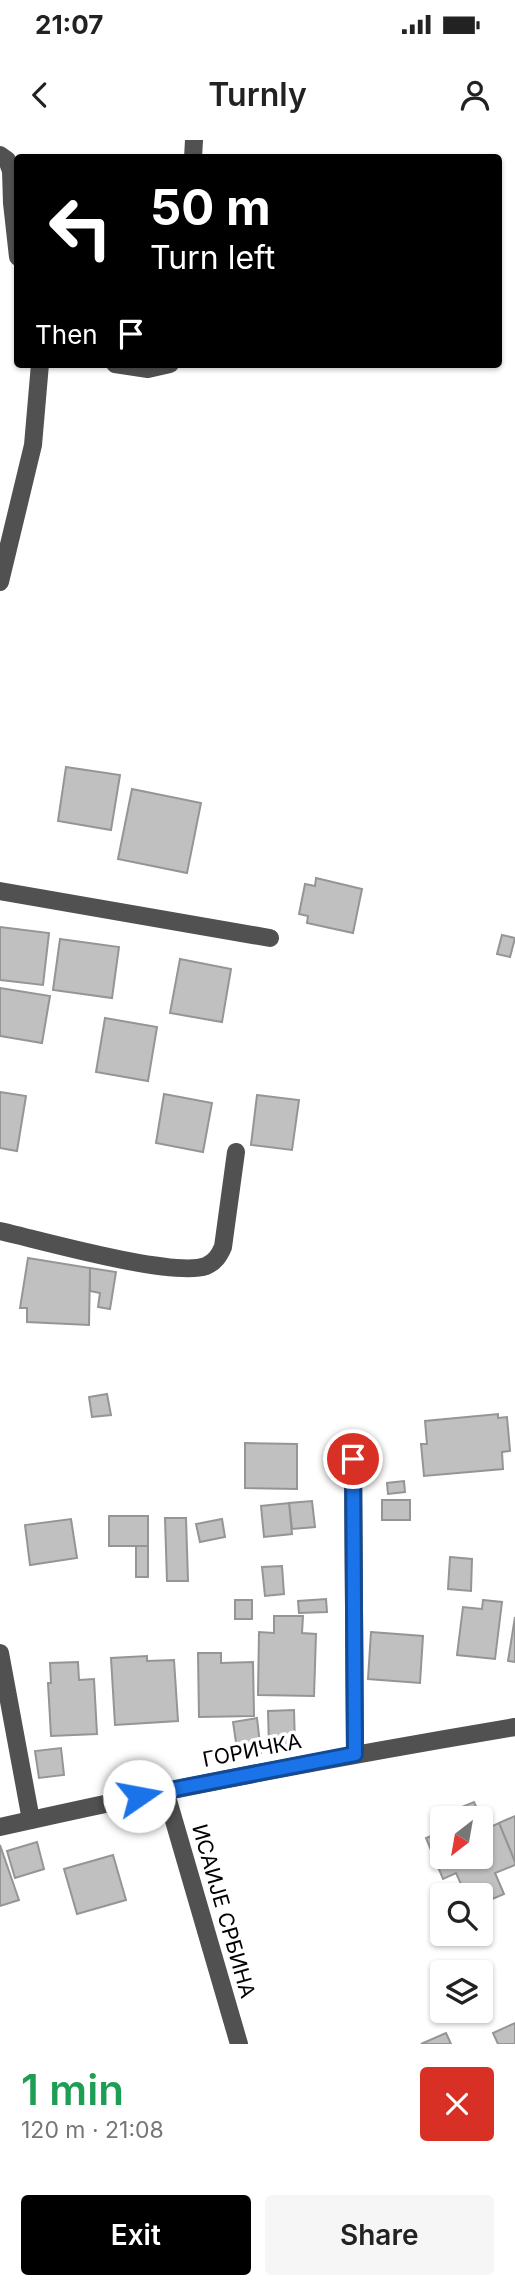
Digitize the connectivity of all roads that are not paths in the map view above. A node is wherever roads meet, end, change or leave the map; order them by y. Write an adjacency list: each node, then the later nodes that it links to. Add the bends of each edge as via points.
1 (0, 155): 2 (street, via 11,171)
2 (14, 221)
3 (40, 368): 4 (street, via 33,444)
4 (0, 582)
5 (0, 891): 6 (street)
6 (270, 938)
7 (236, 1152): 8 (street, via 223,1247 218,1259 206,1265 192,1269 156,1265)
8 (0, 1231)
9 (353, 1459): 12 (street)
10 (0, 1653): 14 (street)
11 (515, 1727): 12 (street, ГОРИЧКА)
12 (355, 1754): 13 (street, ГОРИЧКА)
13 (165, 1790): 14 (street, ГОРИЧКА); 16 (street, ИСАИЈЕ СРБИНА)
14 (31, 1819): 15 (street, ГОРИЧКА)
15 (0, 1827)
16 (239, 2044)

